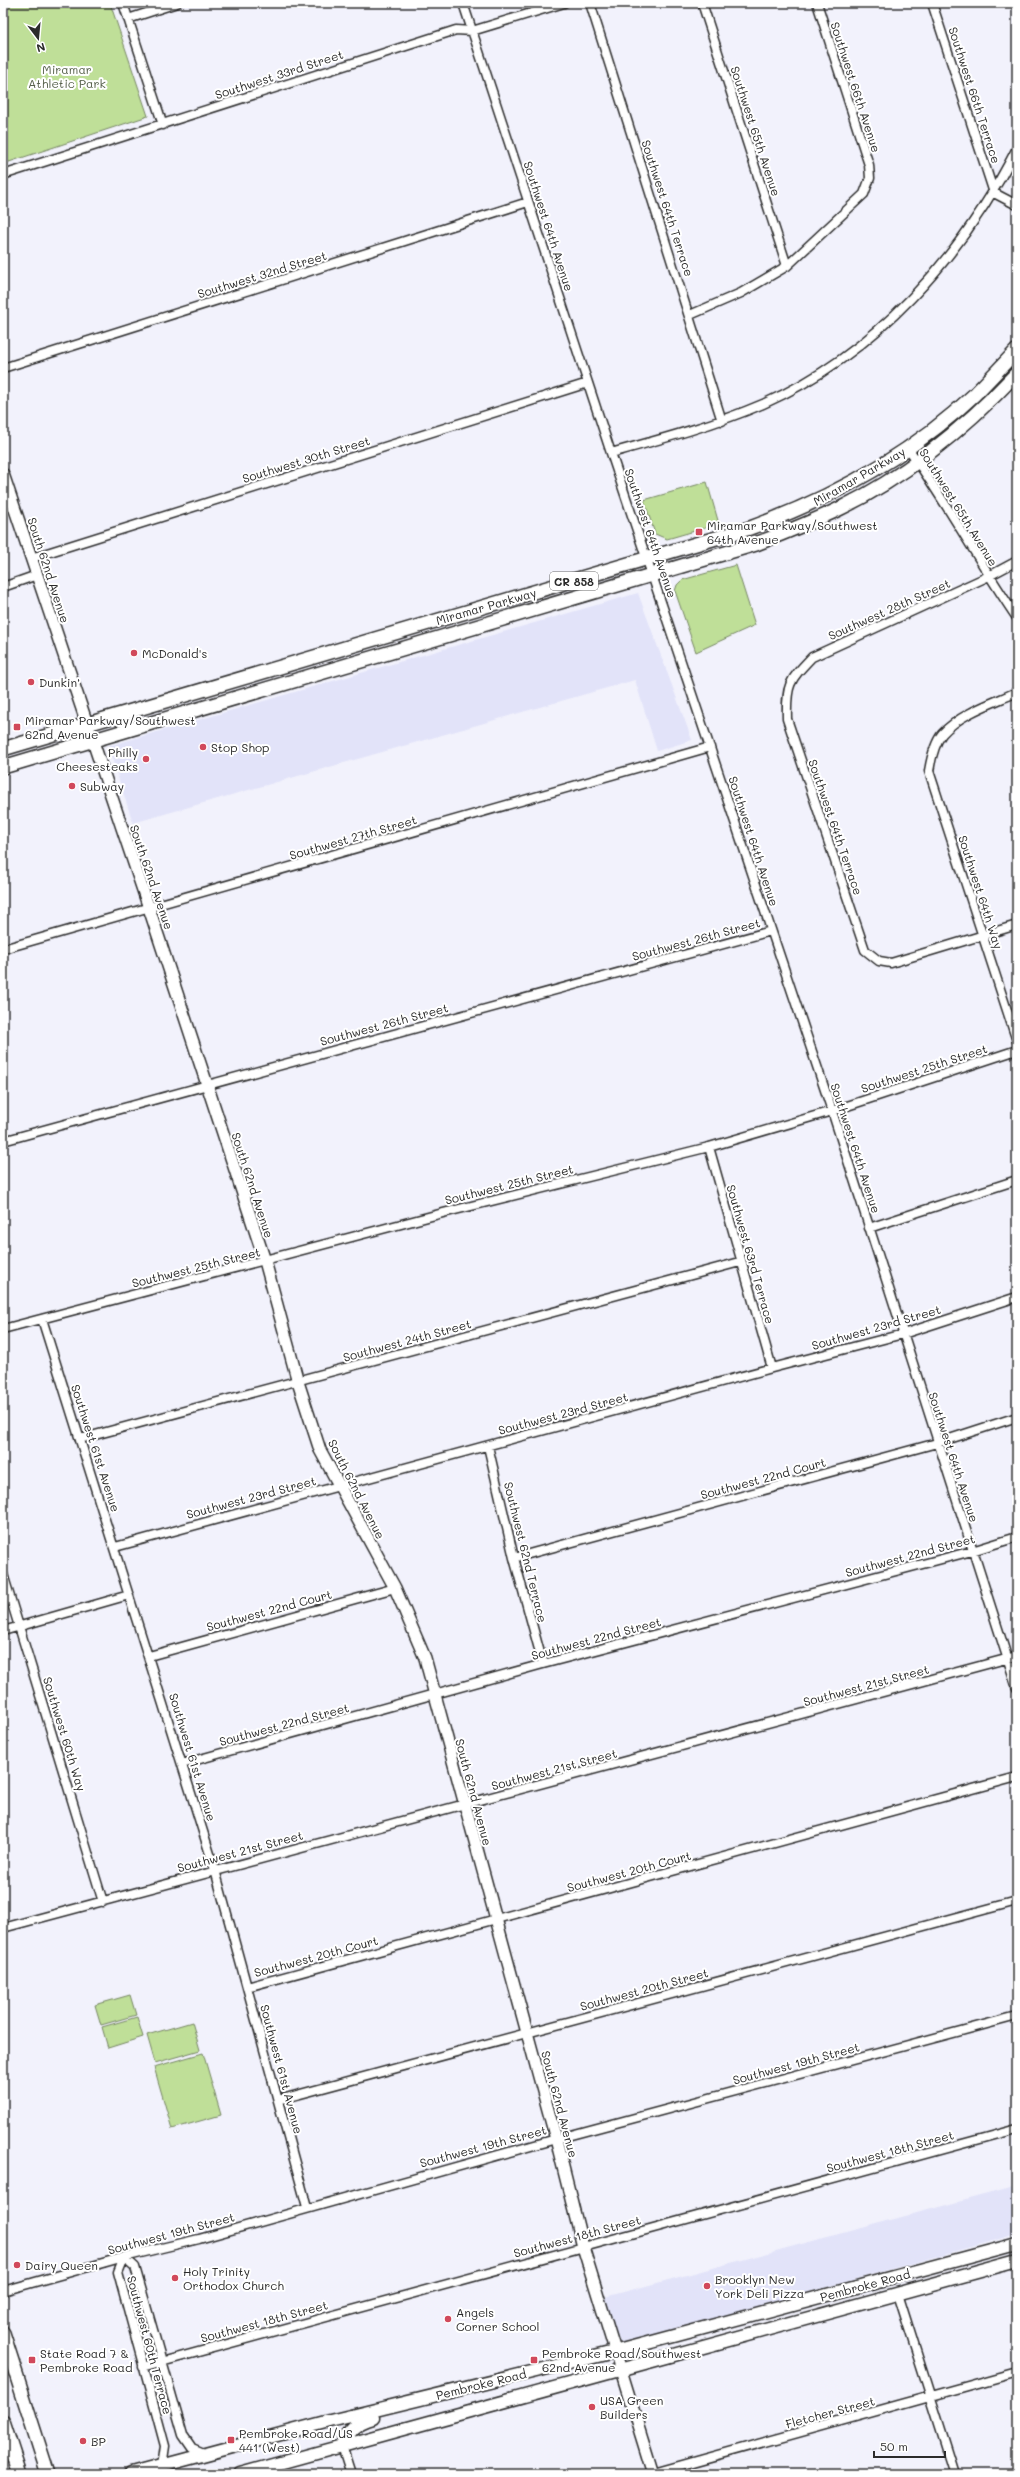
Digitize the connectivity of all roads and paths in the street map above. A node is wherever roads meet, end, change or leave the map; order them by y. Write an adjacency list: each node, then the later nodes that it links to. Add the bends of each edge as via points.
1 (123, 3): 9 (street)
2 (177, 3): 9 (street)
3 (463, 3): 10 (street, Southwest 64th Avenue)
4 (564, 3): 10 (street, Southwest 33rd Street)
5 (590, 3): 18 (street, Southwest 64th Terrace)
6 (702, 3): 17 (street, Southwest 65th Avenue)
7 (817, 3): 17 (street, Southwest 66th Avenue, via 870,178 864,194)
8 (932, 3): 14 (street, Southwest 66th Terrace)
9 (128, 19): 11 (street)
10 (472, 31): 11 (street, Southwest 33rd Street, via 456,30); 15 (street, Southwest 64th Avenue)
11 (163, 125): 13 (street, Southwest 33rd Street)
12 (1017, 148): 14 (street)
13 (3, 175)
14 (994, 193): 16 (street); 23 (street, via 934,276 877,332 815,375 765,403)
15 (528, 202): 20 (street, Southwest 32nd Street); 22 (street, Southwest 64th Avenue)
16 (1017, 205)
17 (787, 266): 18 (street, via 741,293)
18 (690, 316): 23 (street, Southwest 64th Terrace)
19 (1017, 350): 24 (main road, Miramar Parkway / CR 858, via 974,395)
20 (3, 368)
21 (1017, 373): 26 (main road, Miramar Parkway / CR 858, via 983,408)
22 (588, 383): 25 (street, Southwest 64th Avenue); 28 (street, Southwest 30th Street)
23 (722, 421): 25 (street)
24 (908, 448): 26 (street, Southwest 65th Avenue); 29 (main road, Miramar Parkway / CR 858, via 834,493 796,511 750,528)
25 (611, 454): 29 (street, Southwest 64th Avenue)
26 (918, 462): 32 (main road, Miramar Parkway / CR 858, via 841,508 803,526 756,544); 33 (street, Southwest 65th Avenue)
27 (3, 474): 28 (street, South 62nd Avenue)
28 (31, 558): 31 (street, South 62nd Avenue)
29 (647, 559): 32 (street, Southwest 64th Avenue); 35 (main road, Miramar Parkway / CR 858)
30 (1017, 561): 33 (street, Southwest 28th Street)
31 (37, 575): 34 (street); 40 (street, South 62nd Avenue)
32 (653, 576): 37 (main road, Miramar Parkway / CR 858); 42 (street, Southwest 64th Avenue)
33 (989, 576): 36 (street, Southwest 65th Avenue); 39 (street, Southwest 28th Street, via 812,657 792,677)
34 (3, 587)
35 (451, 617): 37 (main road, via 444,624 404,638); 40 (main road, Miramar Parkway / CR 858)
36 (1017, 618)
37 (392, 652): 41 (main road, Miramar Parkway / CR 858)
38 (1017, 692): 48 (street, Southwest 64th Way, via 958,720 942,734 928,771)
39 (786, 694): 48 (street, Southwest 64th Terrace, via 787,718 865,950 879,961 891,963)
40 (86, 724): 41 (street, South 62nd Avenue); 43 (main road, Miramar Parkway / CR 858)
41 (92, 742): 44 (main road, Miramar Parkway / CR 858); 45 (street, South 62nd Avenue)
42 (710, 747): 45 (street, Southwest 27th Street); 47 (street, Southwest 64th Avenue)
43 (3, 749)
44 (3, 767)
45 (149, 908): 49 (street, Southwest 27th Street); 52 (street, South 62nd Avenue)
46 (1017, 925): 48 (street)
47 (771, 931): 52 (street, Southwest 26th Street); 53 (street, Southwest 64th Avenue)
48 (984, 936): 50 (street, Southwest 64th Way)
49 (3, 949)
50 (1017, 1042)
51 (1017, 1050): 53 (street, Southwest 25th Street)
52 (207, 1085): 54 (street, Southwest 26th Street); 58 (street, South 62nd Avenue)
53 (832, 1111): 55 (street, Southwest 25th Street); 57 (street, Southwest 64th Avenue)
54 (3, 1141)
55 (708, 1147): 58 (street, Southwest 25th Street, via 443,1213); 59 (street, Southwest 63rd Terrace)
56 (1017, 1180): 57 (street)
57 (869, 1228): 63 (street, Southwest 64th Avenue)
58 (265, 1261): 61 (street, Southwest 25th Street); 65 (street, South 62nd Avenue)
59 (740, 1262): 64 (street, Southwest 63rd Terrace); 65 (street, Southwest 24th Street)
60 (1017, 1297): 63 (street, Southwest 23rd Street)
61 (42, 1319): 62 (street, Southwest 25th Street); 67 (street, Southwest 61st Avenue)
62 (3, 1329)
63 (903, 1334): 64 (street, Southwest 23rd Street); 68 (street, Southwest 64th Avenue)
64 (772, 1368): 69 (street, Southwest 23rd Street)
65 (298, 1382): 67 (street, Southwest 24th Street); 70 (street, South 62nd Avenue, via 320,1450)
66 (1017, 1417): 68 (street, Southwest 22nd Court)
67 (80, 1439): 72 (street, Southwest 61st Avenue)
68 (937, 1443): 73 (street, Southwest 64th Avenue); 74 (street, Southwest 22nd Court)
69 (488, 1446): 70 (street, Southwest 23rd Street); 74 (street, Southwest 62nd Terrace)
70 (338, 1486): 72 (street, Southwest 23rd Street); 76 (street, South 62nd Avenue)
71 (1017, 1537): 73 (street, Southwest 22nd Street)
72 (115, 1547): 77 (street, Southwest 61st Avenue)
73 (972, 1551): 82 (street, Southwest 64th Avenue); 83 (street, Southwest 22nd Street)
74 (514, 1558): 83 (street, Southwest 62nd Terrace)
75 (3, 1574): 78 (street, Southwest 60th Way)
76 (395, 1588): 80 (street, Southwest 22nd Court); 85 (street, South 62nd Avenue, via 425,1658)
77 (129, 1595): 78 (street); 80 (street, Southwest 61st Avenue)
78 (20, 1626): 79 (street); 91 (street, Southwest 60th Way)
79 (3, 1631)
80 (149, 1656): 86 (street, Southwest 61st Avenue)
81 (1017, 1656): 82 (street, Southwest 21st Street)
82 (1008, 1659): 84 (street, Southwest 64th Avenue); 88 (street, Southwest 21st Street)
83 (543, 1664): 85 (street, Southwest 22nd Street)
84 (1017, 1688)
85 (435, 1695): 86 (street, Southwest 22nd Street); 88 (street, South 62nd Avenue)
86 (182, 1764): 89 (street, Southwest 61st Avenue)
87 (1017, 1777): 92 (street, Southwest 20th Court)
88 (464, 1806): 89 (street, Southwest 21st Street); 92 (street, South 62nd Avenue)
89 (215, 1870): 91 (street, Southwest 21st Street); 94 (street, Southwest 61st Avenue)
90 (1017, 1901): 96 (street, Southwest 20th Street)
91 (103, 1902): 93 (street, Southwest 21st Street)
92 (496, 1920): 94 (street, Southwest 20th Court); 96 (street, South 62nd Avenue)
93 (3, 1928)
94 (247, 1987): 97 (street, Southwest 61st Avenue)
95 (1017, 2016): 99 (street, Southwest 19th Street)
96 (527, 2032): 97 (street, Southwest 20th Street); 99 (street, South 62nd Avenue)
97 (278, 2100): 100 (street, Southwest 61st Avenue)
98 (1017, 2129): 102 (street, Southwest 18th Street)
99 (556, 2139): 100 (street, Southwest 19th Street); 102 (street, South 62nd Avenue)
100 (307, 2207): 104 (street, Southwest 19th Street, via 199,2239)
101 (1017, 2244): 109 (main road, Pembroke Road)
102 (583, 2247): 109 (street, South 62nd Avenue); 110 (street, Southwest 18th Street)
103 (1017, 2249): 107 (main road, via 915,2277)
104 (124, 2257): 106 (street, Southwest 19th Street); 110 (street, Southwest 60th Terrace, via 135,2267); 111 (street, Southwest 60th Terrace, via 118,2272)
105 (1017, 2262): 107 (main road, Pembroke Road)
106 (3, 2291)
107 (898, 2294): 112 (main road, Pembroke Road); 115 (street)
108 (3, 2333): 121 (main road)
109 (614, 2352): 112 (street, South 62nd Avenue); 114 (main road, Pembroke Road)
110 (162, 2362): 111 (street, Southwest 18th Street); 118 (street, Southwest 60th Terrace, via 183,2435 192,2448)
111 (143, 2367): 119 (street, Southwest 60th Terrace, via 165,2446 163,2460)
112 (620, 2368): 117 (main road, Pembroke Road); 125 (street, South 62nd Avenue)
113 (1017, 2372): 115 (street, Fletcher Street)
114 (468, 2387): 117 (main road, via 454,2397 358,2422 346,2435); 118 (main road, Pembroke Road)
115 (930, 2396): 125 (street, Fletcher Street); 126 (street)
116 (3, 2422): 120 (main road)
117 (342, 2446): 123 (main road, Pembroke Road); 124 (street)
118 (207, 2454): 119 (main road, Pembroke Road)
119 (157, 2467): 122 (main road, Pembroke Road)
120 (20, 2474)
121 (48, 2474)
122 (131, 2474)
123 (240, 2474)
124 (351, 2474)
125 (652, 2474)
126 (955, 2474)

